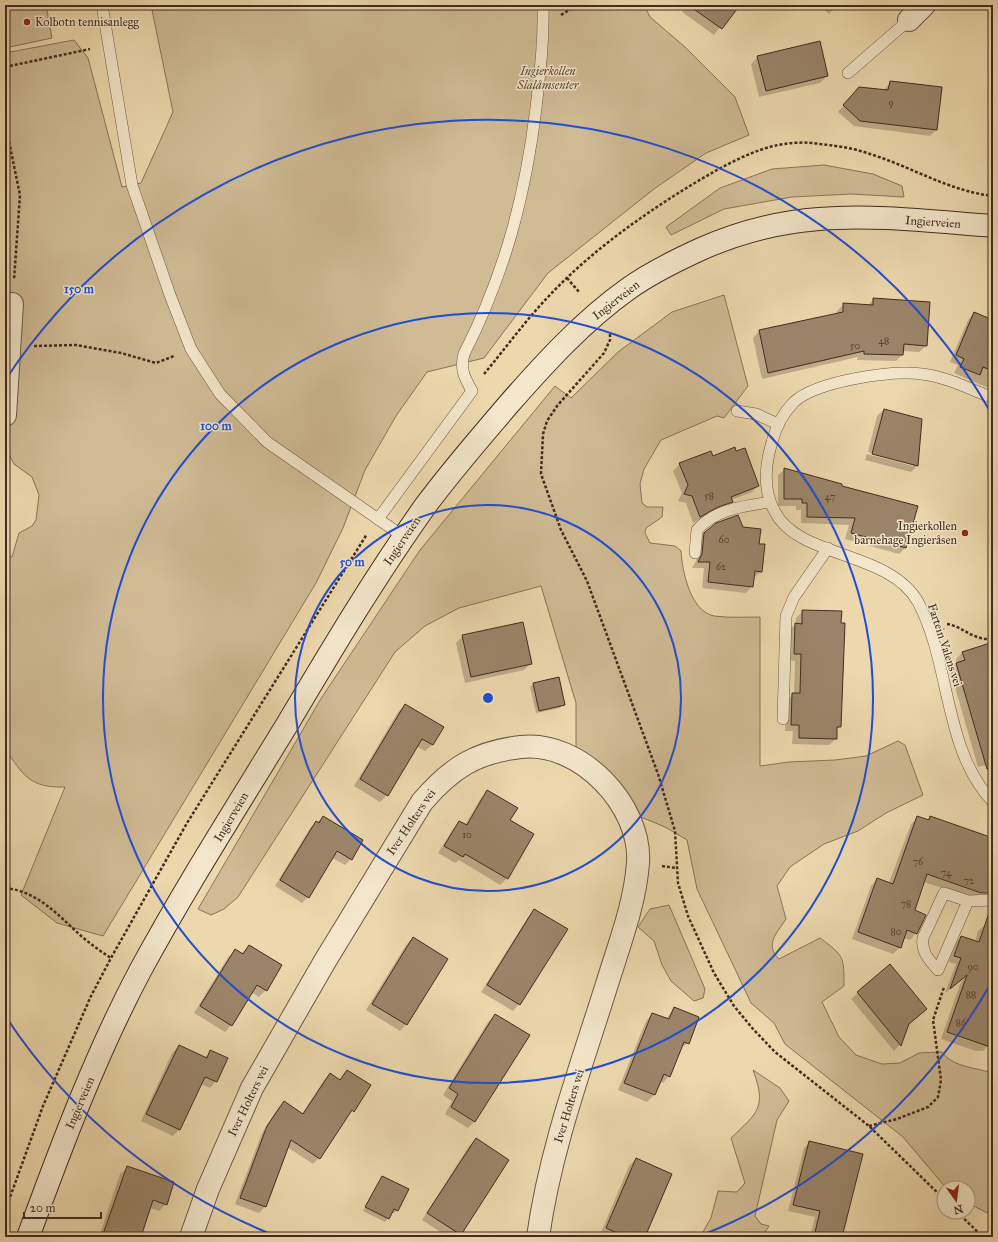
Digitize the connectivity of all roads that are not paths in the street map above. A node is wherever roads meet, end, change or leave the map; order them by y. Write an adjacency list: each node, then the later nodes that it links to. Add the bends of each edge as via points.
1 (102, 5): 13 (lane, via 132,185 191,349 220,394 267,442)
2 (543, 5): 13 (lane, via 542,54 531,145 519,209 494,289 461,365 472,391)
3 (924, 5): 4 (main road)
4 (909, 20): 5 (lane)
5 (848, 73)
6 (993, 226): 14 (main road, Ingierveien, via 864,218 819,219 777,225 734,237 661,269 631,287 601,310 527,384 458,464)
7 (12, 304): 10 (main road)
8 (993, 398): 11 (lane, Fartein Valens vei, via 942,378 905,372 887,373 807,393 795,401)
9 (737, 411): 11 (lane, via 756,414)
10 (5, 415)
11 (778, 424): 12 (lane, Fartein Valens vei, via 768,458 766,484)
12 (770, 502): 15 (lane, Fartein Valens vei, via 781,522 789,529); 16 (lane, via 727,511 709,519 697,530)
13 (378, 519): 14 (lane)
14 (404, 537): 21 (main road, Ingierveien, via 344,629 178,904 140,972 74,1113)
15 (828, 548): 17 (lane, via 794,598 786,616); 18 (lane, Fartein Valens vei, via 865,562 892,576 917,600 927,623 965,757 977,783)
16 (695, 553)
17 (783, 719)
18 (993, 802)
19 (993, 900): 20 (lane)
20 (968, 901): 20 (lane, via 944,893 923,938 927,959 938,970)
21 (28, 1237)
22 (190, 1237): 23 (main road, Iver Holters vei, via 252,1088 422,802 438,783 472,759 490,752 526,746 558,752 586,766 599,776 618,800 633,826 638,848 631,904 562,1128)
23 (538, 1237)

